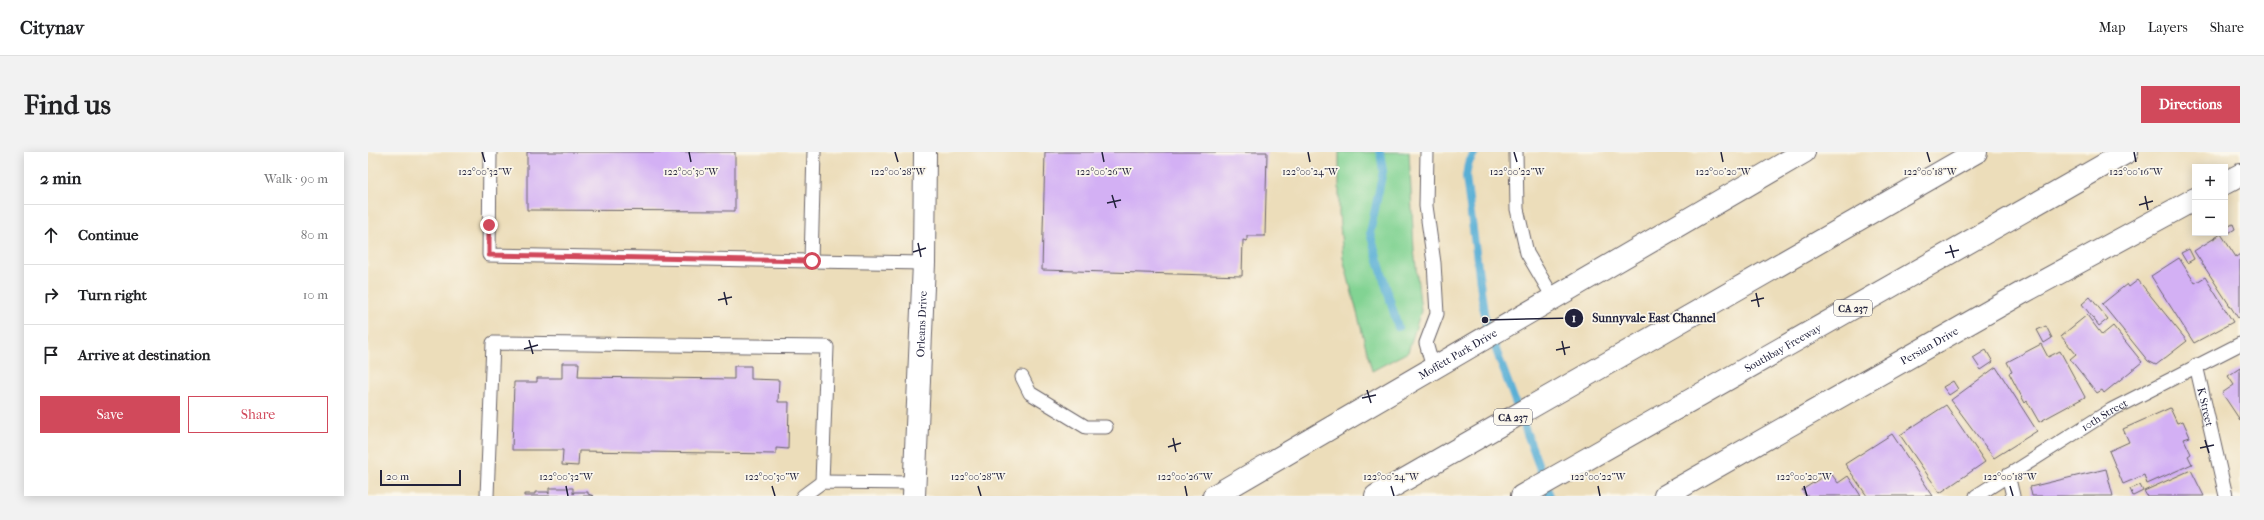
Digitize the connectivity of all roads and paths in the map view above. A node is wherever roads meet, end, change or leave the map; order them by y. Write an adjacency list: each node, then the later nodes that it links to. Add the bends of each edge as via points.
1 (490, 152): 12 (lane, via 489,255)
2 (814, 152): 12 (lane)
3 (925, 152): 13 (main road, Orleans Drive)
4 (1427, 152): 16 (lane, via 1426,206 1434,263 1436,314 1426,343)
5 (1516, 152): 14 (lane, via 1517,209 1527,253)
6 (1804, 152): 14 (main road, Moffett Park Drive)
7 (1976, 152): 26 (main road, CA 237)
8 (2127, 152): 27 (main road, Southbay Freeway / CA 237)
9 (2240, 174): 10 (main road)
10 (2228, 181)
11 (2193, 200): 28 (main road, Persian Drive, via 2014,298)
12 (812, 261): 13 (lane)
13 (924, 263): 22 (main road, Orleans Drive)
14 (1554, 299): 16 (main road, Moffett Park Drive)
15 (2240, 344): 17 (lane, 10th Street)
16 (1439, 365): 25 (main road, Moffett Park Drive)
17 (2196, 365): 20 (lane, 10th Street, via 2111,410); 31 (lane, K Street)
18 (1022, 377): 19 (lane, via 1030,394 1086,427)
19 (1106, 427)
20 (2008, 475): 29 (lane, 10th Street); 30 (lane)
21 (822, 482): 22 (lane); 23 (lane, via 827,347 493,343); 24 (lane)
22 (915, 490)
23 (487, 496)
24 (803, 496)
25 (1214, 496)
26 (1376, 496)
27 (1522, 496)
28 (1665, 496)
29 (1976, 496)
30 (2013, 496)
31 (2226, 496)

